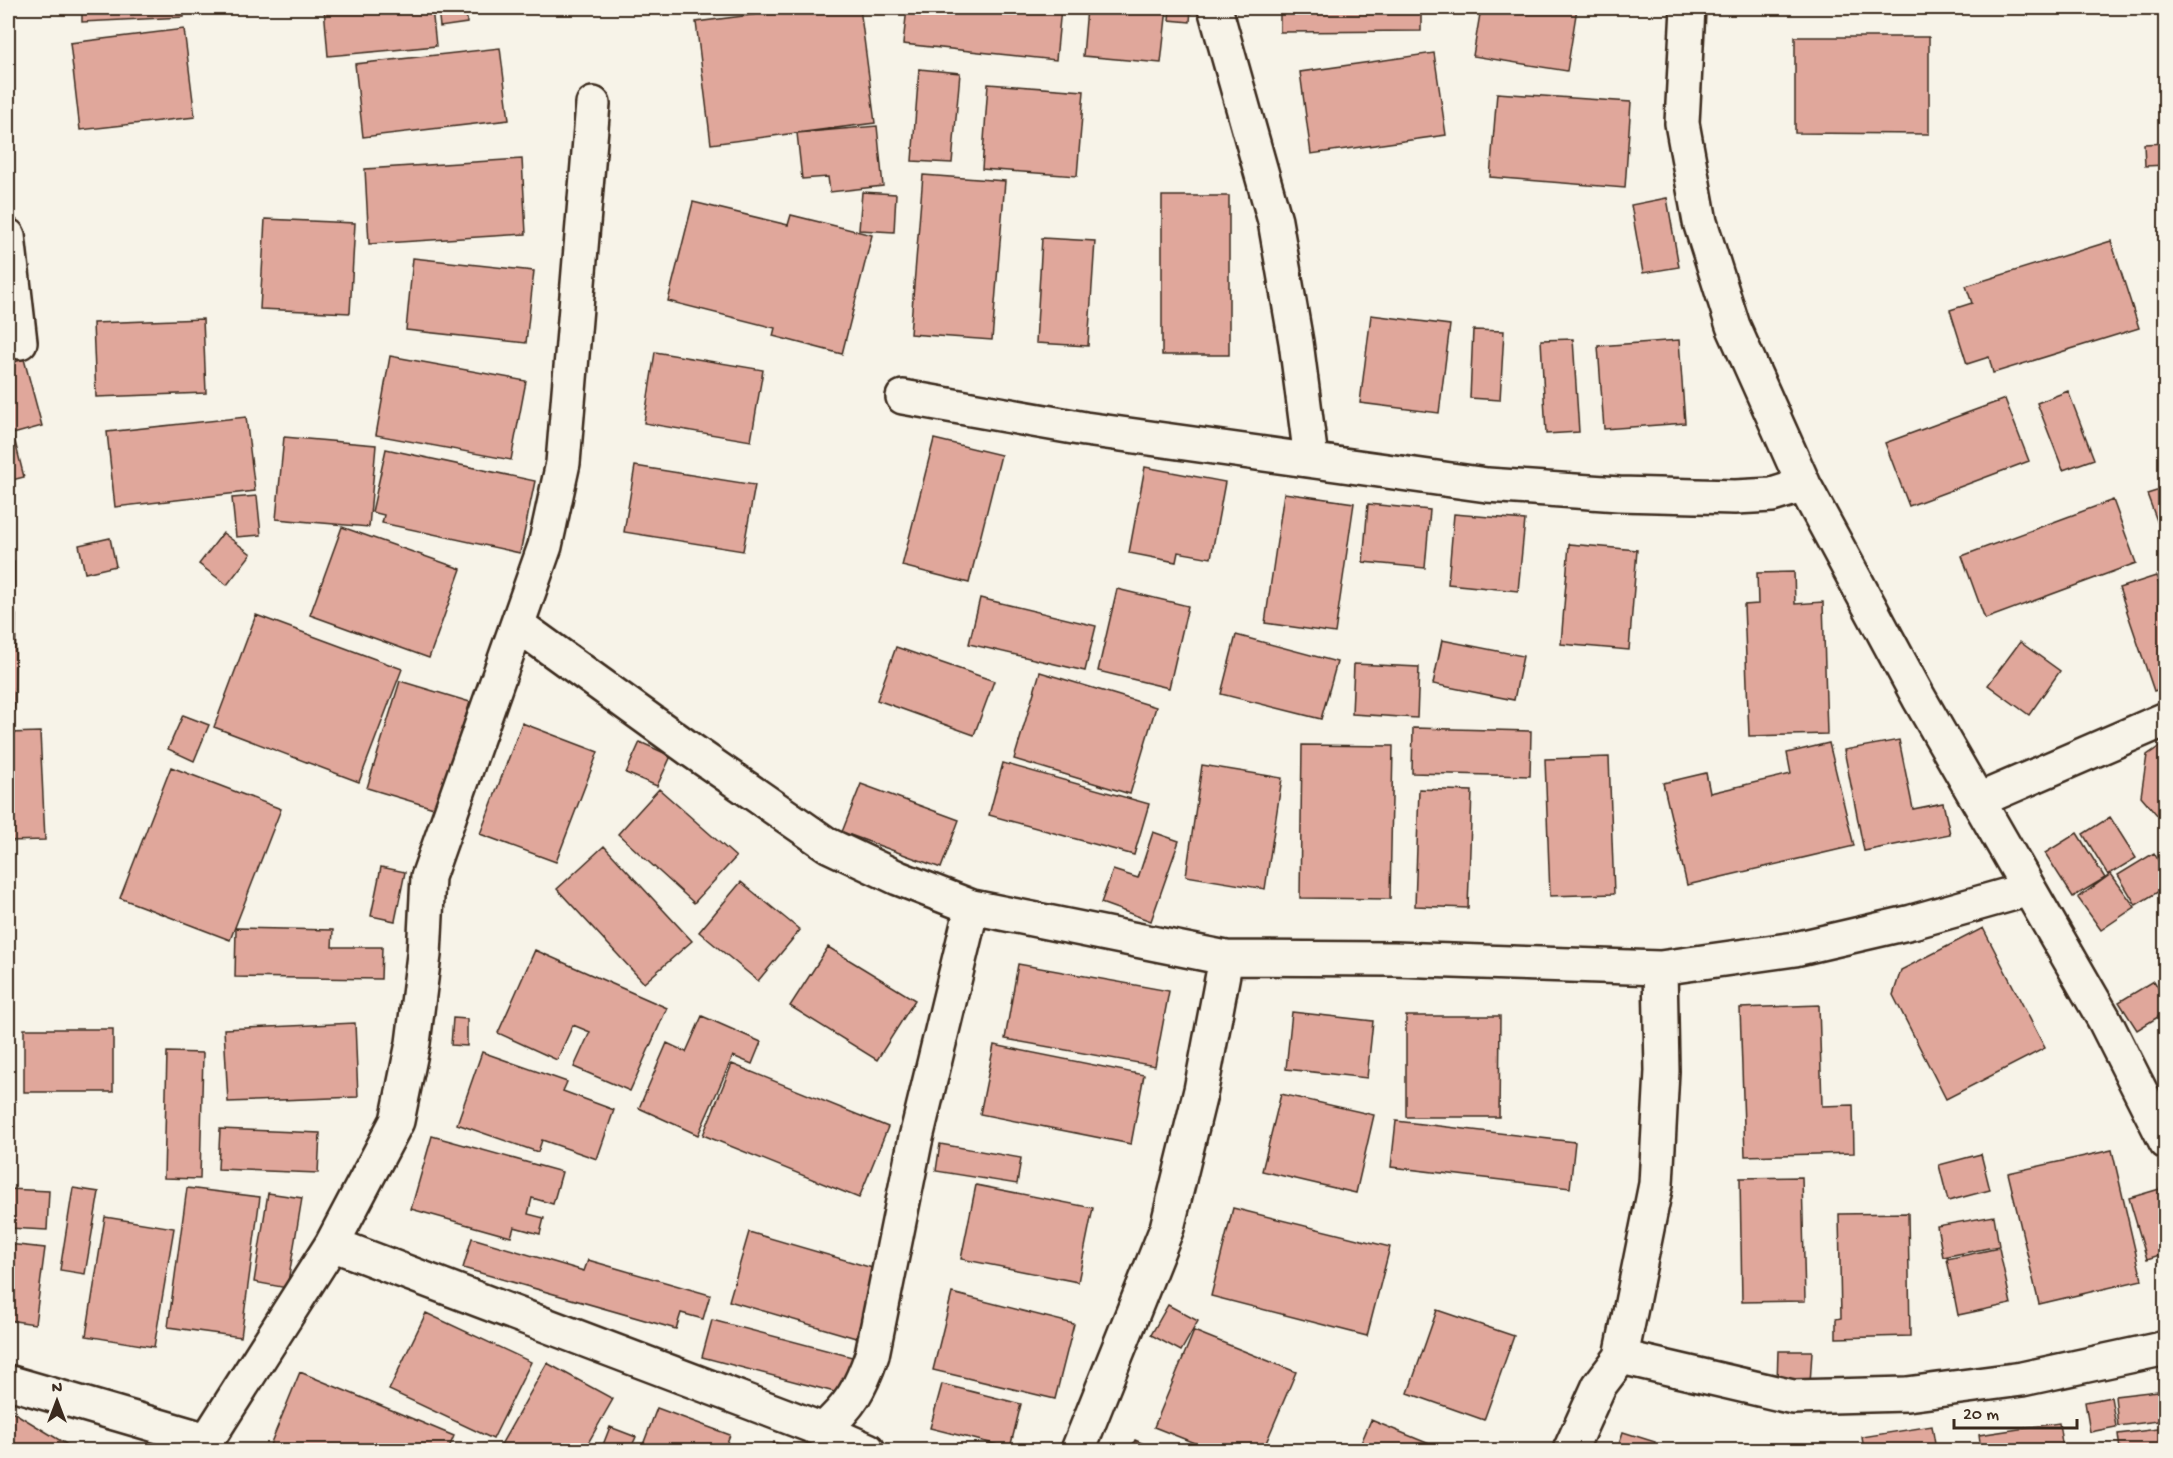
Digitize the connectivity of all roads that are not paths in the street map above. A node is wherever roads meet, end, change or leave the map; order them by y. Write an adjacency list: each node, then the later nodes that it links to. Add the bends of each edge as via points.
1 (1215, 8): 7 (street, via 1275,221)
2 (1688, 8): 8 (street, via 1682,123 1700,222 1733,326)
3 (593, 104): 9 (street, via 563,463 545,546)
4 (8, 236): 5 (street)
5 (20, 342)
6 (903, 397): 7 (street, via 1085,429)
7 (1311, 459): 8 (street, via 1488,485 1619,494 1735,497 1772,495)
8 (1804, 485): 11 (street)
9 (518, 625): 13 (street, via 828,844); 17 (street, via 428,877 424,955 413,1043 397,1121)
10 (2166, 719): 11 (street)
11 (1979, 800): 12 (street)
12 (2029, 888): 15 (street, via 1912,922 1796,949); 16 (street)
13 (972, 908): 14 (street); 21 (street, via 915,1142 872,1355 861,1389)
14 (1226, 957): 15 (street); 24 (street, via 1201,1090 1167,1228)
15 (1660, 968): 19 (street, via 1662,1071 1656,1184)
16 (2166, 1142)
17 (332, 1244): 21 (street); 22 (street)
18 (2166, 1348): 19 (street, via 2022,1379 1907,1394 1793,1397)
19 (1621, 1357): 25 (street, via 1599,1386)
20 (8, 1382): 22 (street)
21 (824, 1430): 23 (street)
22 (204, 1445)
23 (868, 1450)
24 (1078, 1450)
25 (1570, 1450)

